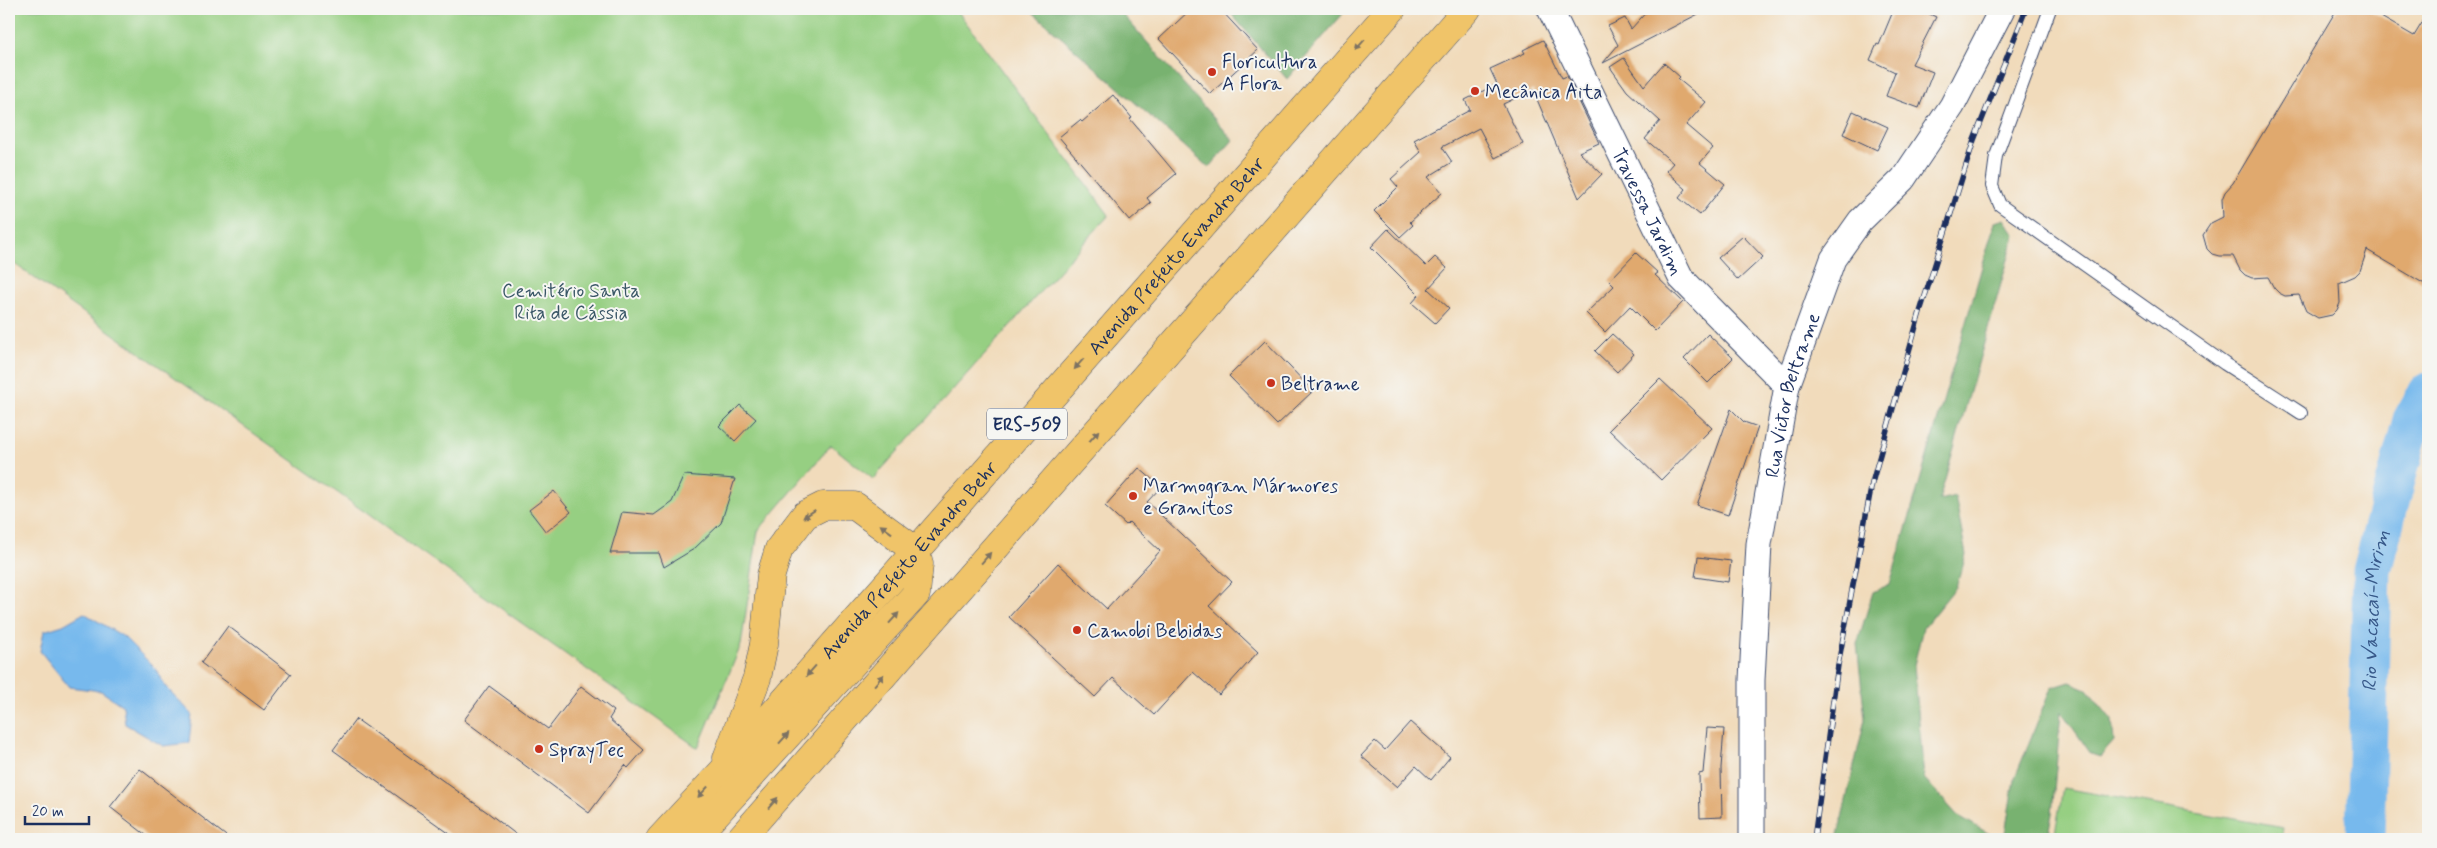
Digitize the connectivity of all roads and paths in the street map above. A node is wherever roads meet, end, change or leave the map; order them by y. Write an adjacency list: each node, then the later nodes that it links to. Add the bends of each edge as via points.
1 (1392, 9): 8 (highway, Avenida Prefeito Evandro Behr / ERS-509, one-way to 8)
2 (1467, 9): 12 (highway, ERS-509, one-way to 2)
3 (1550, 9): 6 (street, Travessa Jardim, via 1681,278)
4 (2002, 9): 6 (street, Rua Victor Beltrame, via 1952,106 1903,179 1860,221 1833,259)
5 (2050, 9): 7 (lane, via 1996,156 1992,186 2000,205 2225,364)
6 (1787, 386): 13 (street, Rua Victor Beltrame, via 1760,544 1752,680)
7 (2301, 413)
8 (916, 551): 9 (highway, Avenida Prefeito Evandro Behr / ERS-509, one-way to 9); 9 (highway, one-way to 9, via 855,506 823,506 805,515 779,549 771,575 757,678); 11 (highway, one-way to 8, via 916,594 919,564)
9 (722, 772): 10 (highway, Avenida Prefeito Evandro Behr / ERS-509, one-way to 10)
10 (660, 839)
11 (693, 839)
12 (740, 839)
13 (1752, 839)

